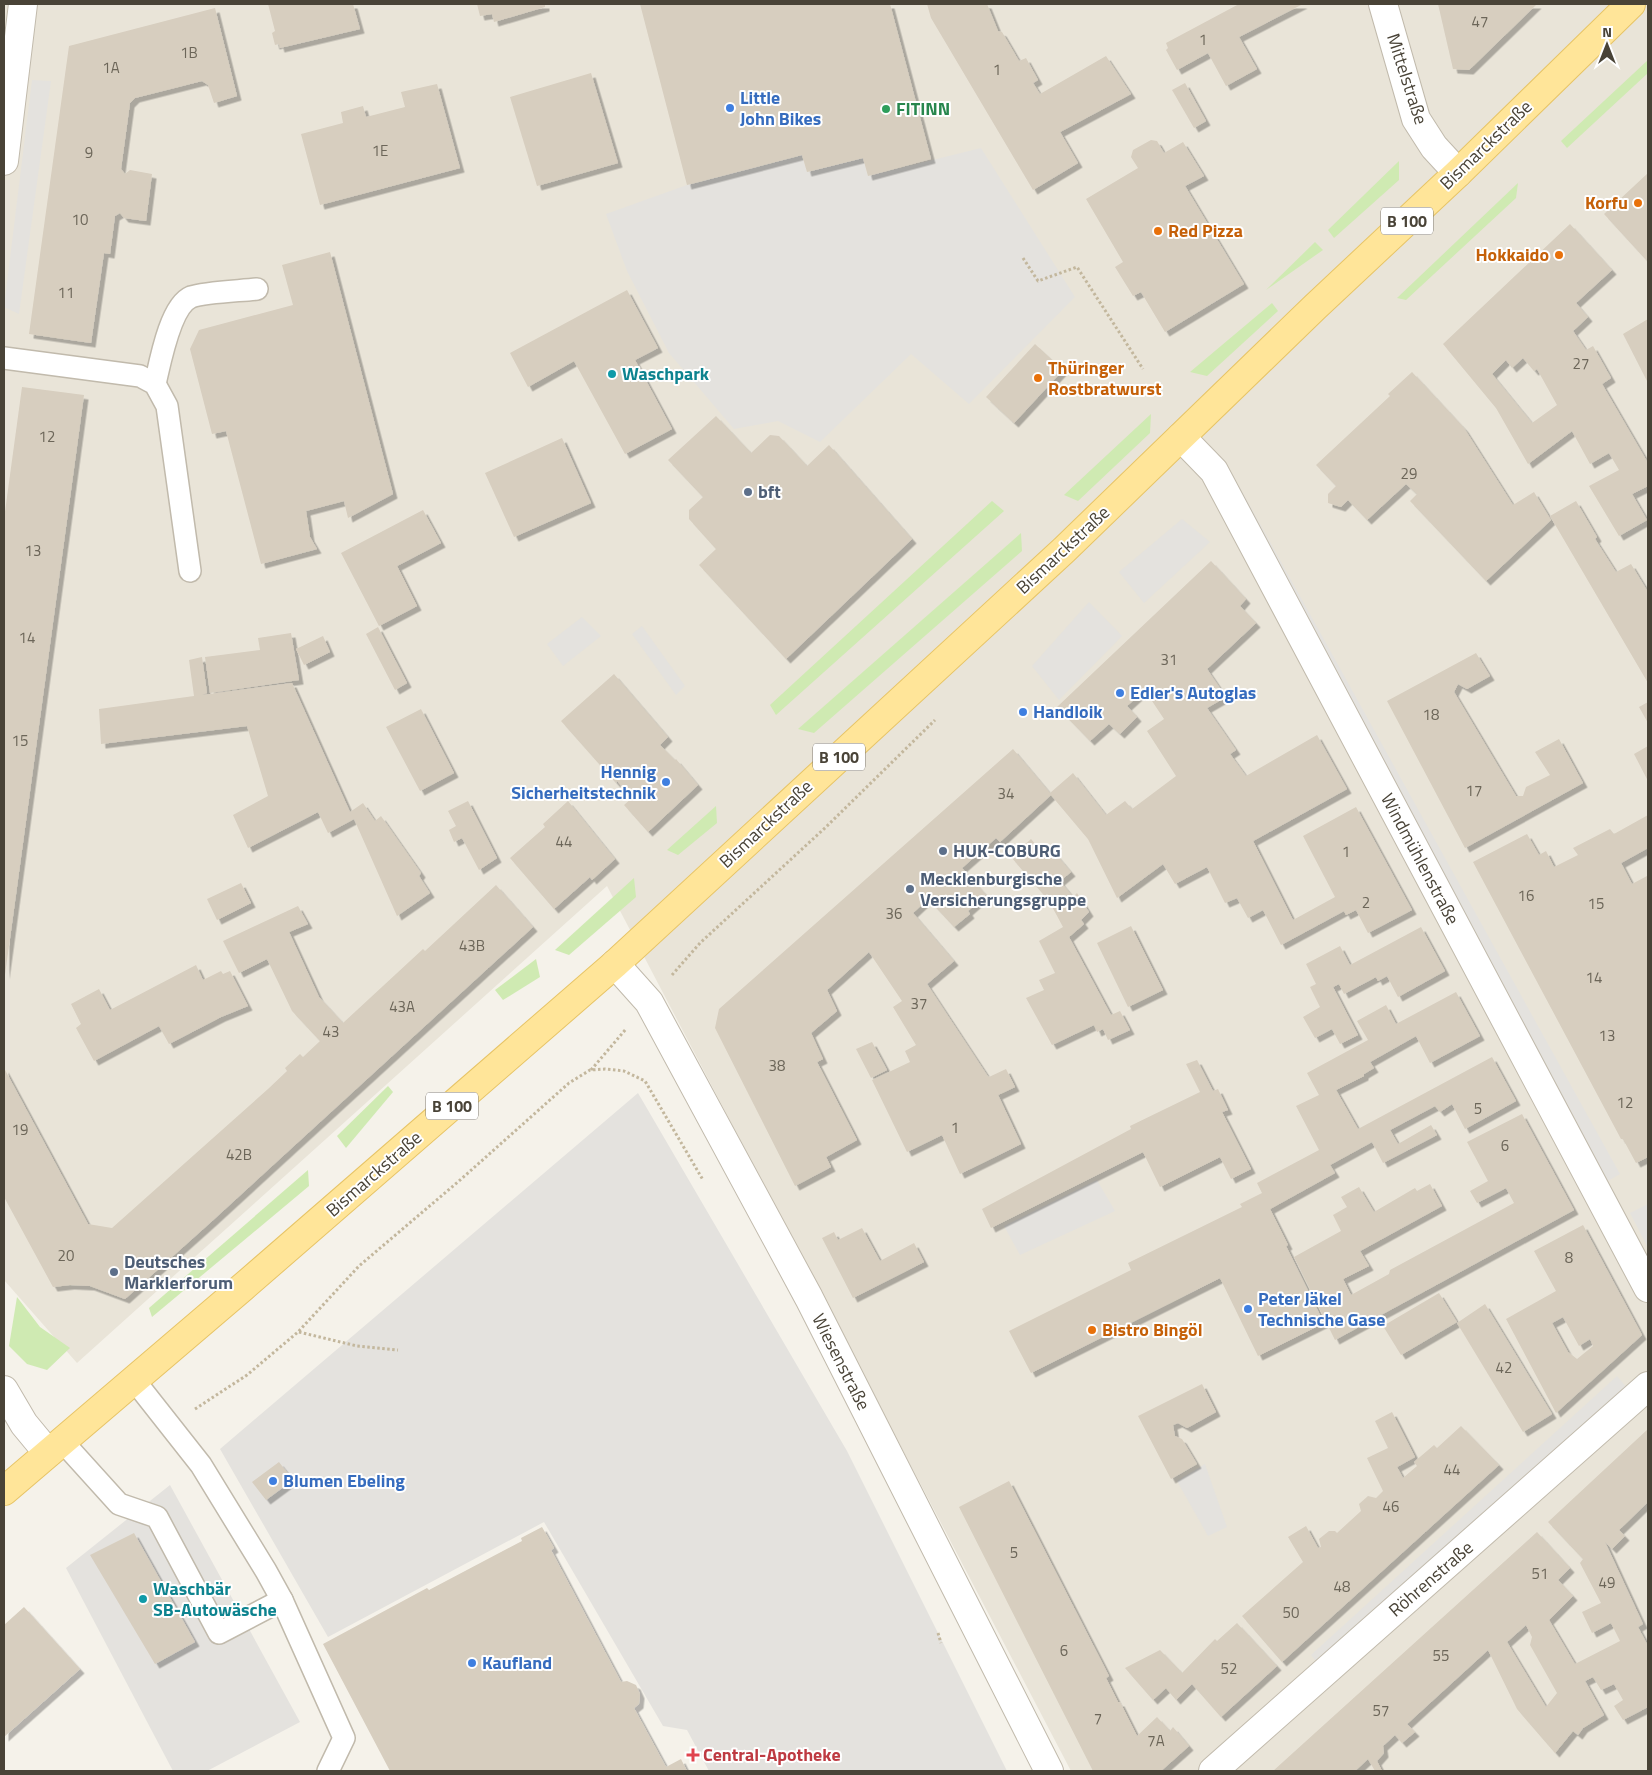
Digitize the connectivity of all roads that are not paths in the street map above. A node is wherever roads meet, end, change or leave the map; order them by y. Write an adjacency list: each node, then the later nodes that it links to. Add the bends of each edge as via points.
1 (23, 4): 4 (street)
2 (1383, 4): 5 (street, Mittelstraße, via 1416,119 1434,147)
3 (1631, 4): 5 (main road, Bismarckstraße / B 100)
4 (4, 161)
5 (1458, 173): 9 (main road, Bismarckstraße / B 100)
6 (256, 289): 8 (lane, via 191,298 180,307 165,343)
7 (4, 358): 8 (lane, via 140,376)
8 (155, 384): 10 (lane, via 167,406)
9 (1181, 437): 11 (main road, Bismarckstraße / B 100, via 1057,557); 12 (street, Windmühlenstraße, via 1214,471)
10 (190, 571)
11 (615, 964): 13 (main road, Bismarckstraße / B 100); 20 (street, Wiesenstraße, via 649,1002 809,1298)
12 (1648, 1288)
13 (134, 1380): 16 (main road, Bismarckstraße / B 100); 18 (lane, via 201,1465)
14 (1648, 1386): 21 (street, Röhrenstraße)
15 (4, 1390): 16 (street, via 24,1424)
16 (55, 1447): 17 (main road, Bismarckstraße / B 100); 18 (lane, via 119,1504 157,1517 219,1633)
17 (4, 1491)
18 (282, 1600): 19 (lane, via 344,1738)
19 (328, 1771)
20 (1049, 1771)
21 (1213, 1771)

